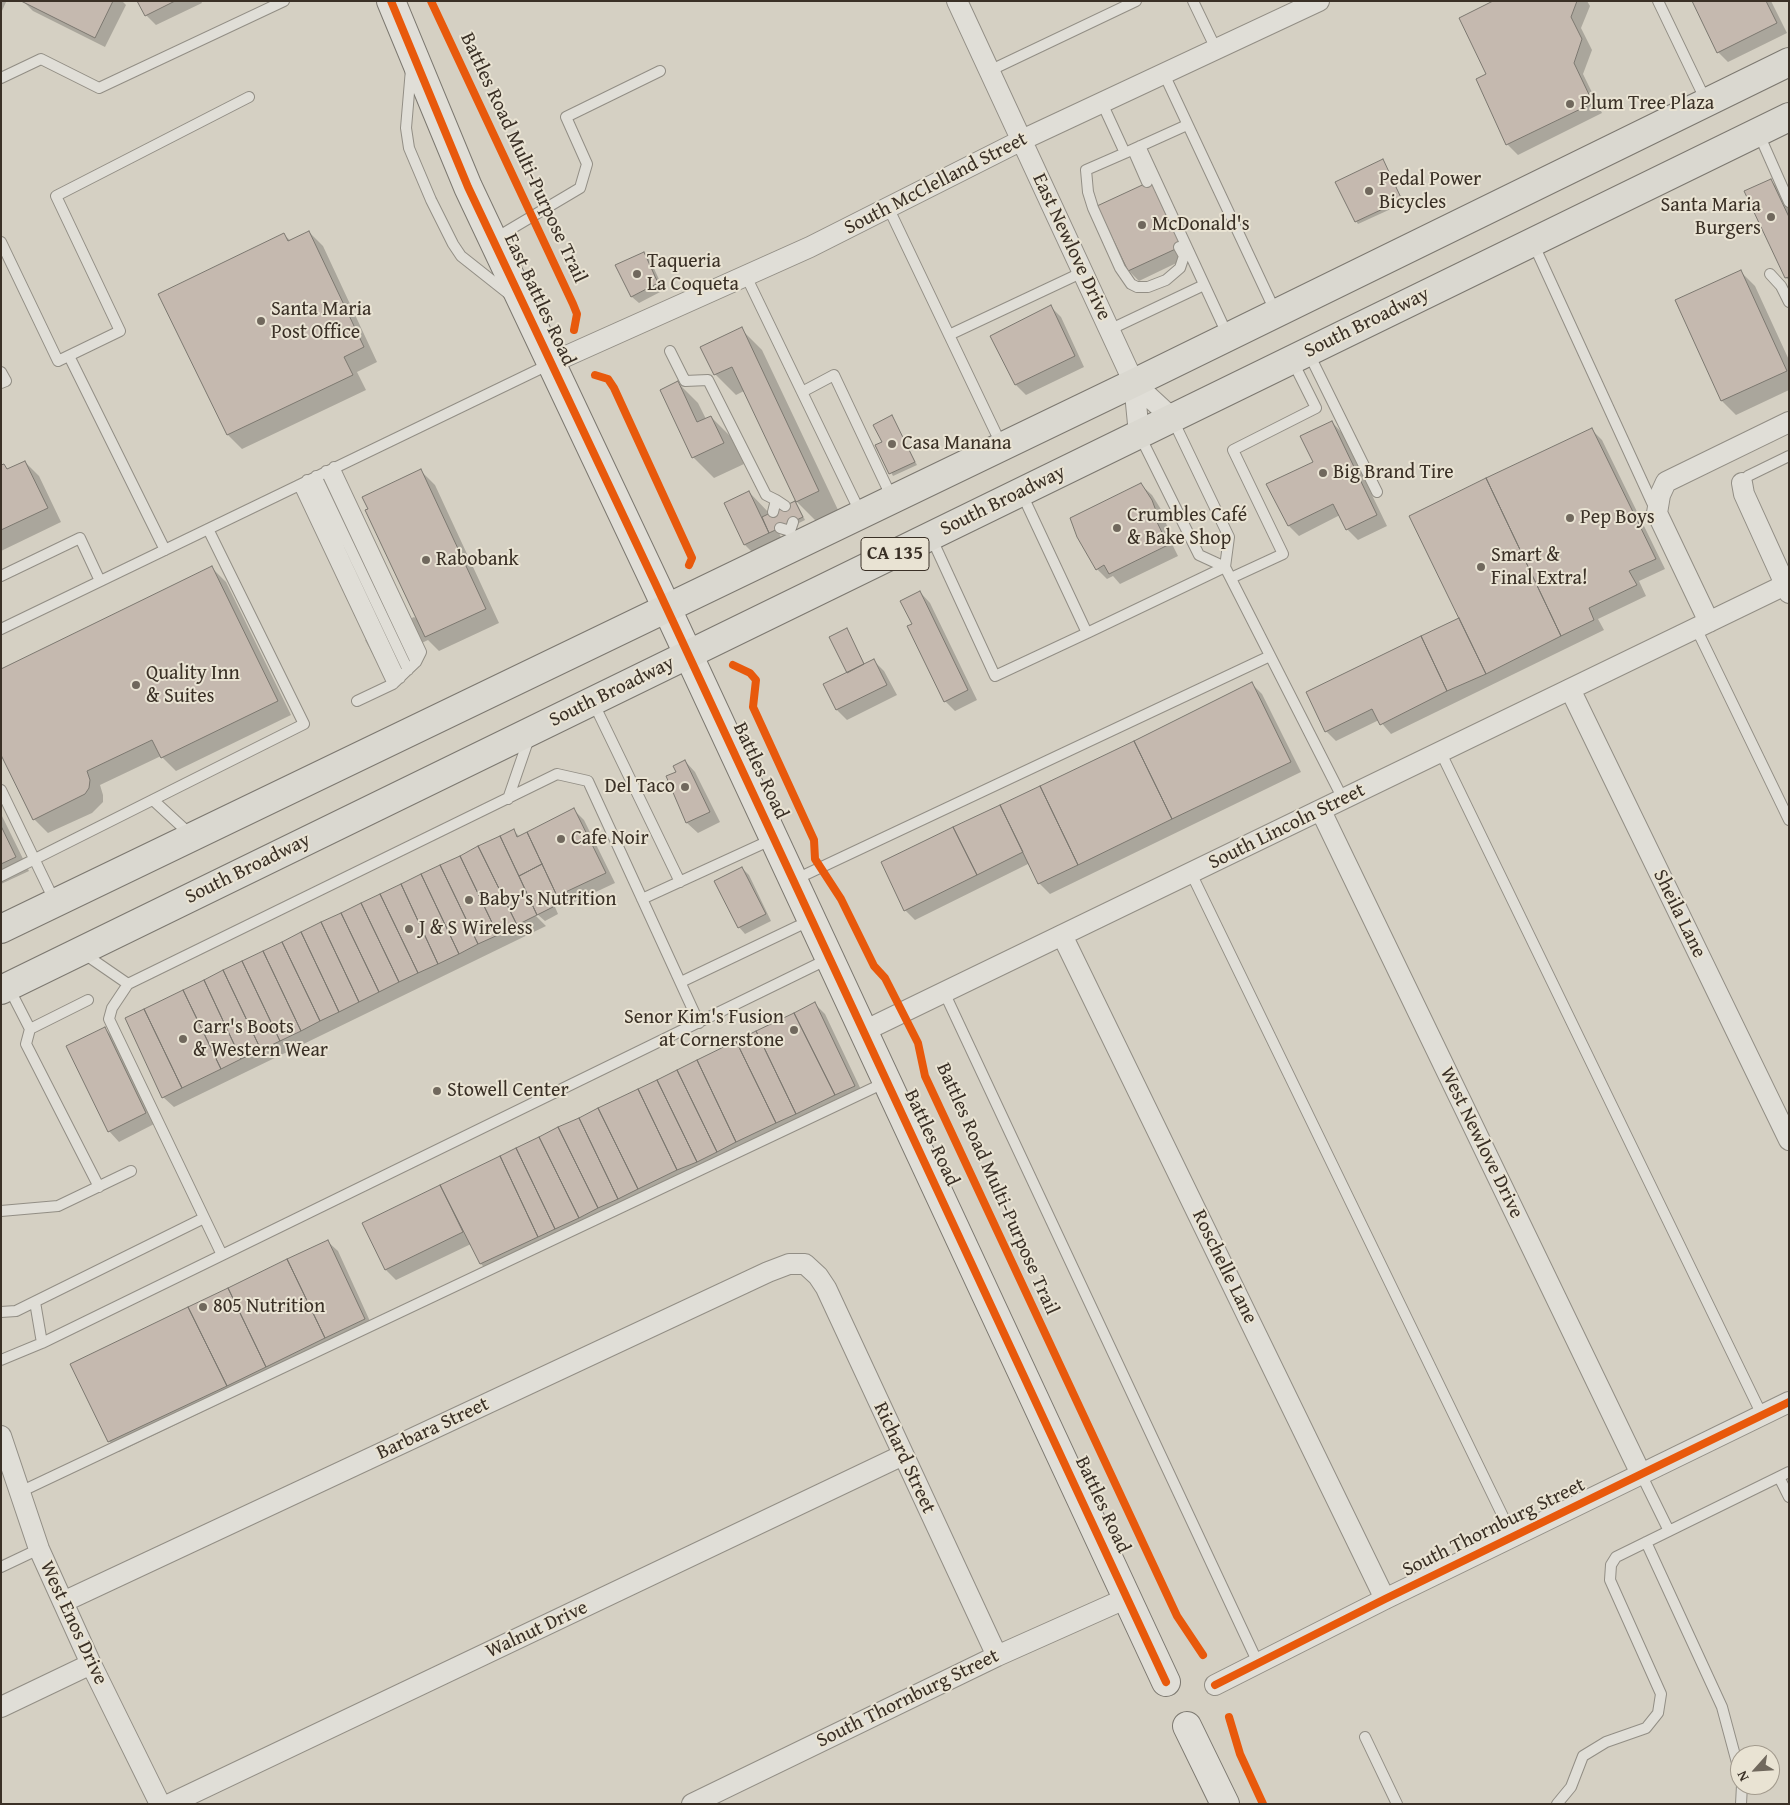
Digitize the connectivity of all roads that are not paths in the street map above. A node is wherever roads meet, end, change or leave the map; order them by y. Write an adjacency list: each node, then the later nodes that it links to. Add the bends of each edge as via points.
1 (284, 1): 14 (lane, via 99,88 41,59)
2 (391, 1): 9 (street, East Battles Road)
3 (957, 1): 11 (street, East Newlove Drive)
4 (1136, 1): 11 (lane)
5 (1193, 1): 8 (lane)
6 (1658, 1): 16 (lane)
7 (1312, 3): 8 (street, South McClelland Street)
8 (1216, 49): 13 (street, South McClelland Street)
9 (413, 51): 26 (street, East Battles Road, via 468,187); 35 (lane, via 406,128 409,148 431,200 461,256)
10 (1789, 62): 16 (main road, CA 135)
11 (989, 70): 21 (street, East Newlove Drive)
12 (660, 71): 26 (lane, via 566,117 587,164 580,188)
13 (1164, 74): 17 (street, South McClelland Street); 19 (lane)
14 (1, 78)
15 (249, 97): 41 (lane, via 56,196 120,331)
16 (1706, 102): 36 (main road, CA 135)
17 (1102, 103): 21 (street, South McClelland Street); 22 (lane)
18 (1789, 117): 20 (main road, South Broadway / CA 135)
19 (1187, 124): 22 (lane); 36 (lane)
20 (1757, 132): 24 (lane); 28 (main road, South Broadway / CA 135)
21 (1022, 140): 25 (street, South McClelland Street); 30 (street, East Newlove Drive)
22 (1133, 150): 23 (lane); 29 (lane, via 1086,170 1093,208 1123,273 1130,284 1137,287 1148,287 1166,280 1180,268 1184,256); 33 (lane)
23 (1147, 182)
24 (1789, 202)
25 (888, 208): 32 (street, South McClelland Street); 38 (lane)
26 (493, 239): 35 (street, East Battles Road)
27 (1, 242): 41 (lane, via 58,361)
28 (1533, 242): 42 (main road, South Broadway / CA 135); 61 (lane)
29 (1179, 247)
30 (1082, 272): 37 (street, East Newlove Drive); 38 (lane)
31 (1770, 274): 34 (lane)
32 (746, 276): 43 (street, South McClelland Street); 47 (lane)
33 (1204, 285): 37 (lane); 39 (lane)
34 (1789, 302)
35 (524, 305): 43 (street, East Battles Road)
36 (1276, 314): 39 (main road, CA 135)
37 (1109, 330): 46 (street, East Newlove Drive)
38 (949, 335): 51 (lane)
39 (1228, 336): 46 (main road, CA 135)
40 (670, 350): 58 (lane, via 685,380 708,380 766,495)
41 (69, 356): 65 (lane)
42 (1300, 356): 48 (main road, South Broadway / CA 135); 56 (lane); 68 (lane, via 1316,408 1233,450 1283,554)
43 (551, 363): 53 (lane); 71 (street, East Battles Road)
44 (1, 372): 45 (lane, via 6,381)
45 (1, 383)
46 (1134, 383): 48 (street, East Newlove Drive); 50 (street, East Newlove Drive); 51 (main road, CA 135)
47 (802, 392): 57 (lane, via 834,374); 62 (lane)
48 (1172, 418): 50 (main road, South Broadway / CA 135); 66 (lane, via 1229,536)
49 (1789, 422): 61 (street, via 1666,482)
50 (1139, 434): 55 (main road, South Broadway / CA 135); 66 (lane, via 1200,555)
51 (1002, 446): 57 (main road, CA 135)
52 (1789, 456): 54 (lane, via 1748,476)
53 (316, 476): 63 (lane); 77 (lane); 77 (lane, via 416,662); 78 (lane)
54 (1742, 483): 70 (street)
55 (1021, 492): 64 (main road, South Broadway / CA 135); 74 (lane)
56 (1377, 492)
57 (892, 499): 62 (main road, CA 135)
58 (776, 500): 59 (lane); 60 (lane)
59 (785, 506)
60 (773, 512)
61 (1657, 513): 72 (street)
62 (861, 514): 71 (main road, CA 135, via 790,532)
63 (208, 528): 65 (lane); 86 (lane, via 304,724)
64 (930, 537): 74 (lane, via 995,676); 75 (main road, South Broadway / CA 135)
65 (165, 550): 69 (lane)
66 (1225, 567): 68 (lane); 74 (lane)
67 (1, 576): 69 (lane, via 80,538)
68 (1231, 578): 76 (lane)
69 (100, 581): 73 (lane)
70 (1787, 589): 72 (street, South Lincoln Street)
71 (667, 608): 75 (street, Battles Road); 90 (main road, CA 135)
72 (1703, 625): 79 (street, South Lincoln Street); 89 (lane)
73 (1, 629)
74 (1087, 633)
75 (688, 655): 80 (main road, South Broadway / CA 135); 91 (street, Battles Road)
76 (1270, 656): 87 (lane); 95 (lane)
77 (408, 670): 78 (lane)
78 (397, 681): 81 (lane)
79 (1570, 689): 83 (street, South Lincoln Street); 113 (street, Sheila Lane)
80 (593, 701): 82 (main road, South Broadway / CA 135); 96 (lane)
81 (357, 702)
82 (532, 731): 85 (lane); 102 (main road, South Broadway / CA 135)
83 (1441, 753): 87 (street, South Lincoln Street); 125 (lane)
84 (1, 790): 92 (lane)
85 (508, 799): 97 (lane, via 557,774 588,781); 105 (lane)
86 (153, 800): 90 (lane); 92 (lane)
87 (1344, 801): 88 (street, South Lincoln Street)
88 (1322, 811): 93 (street, South Lincoln Street); 128 (street, West Newlove Drive)
89 (1789, 820)
90 (193, 837): 98 (main road, CA 135)
91 (773, 838): 95 (street, Battles Road); 96 (lane)
92 (35, 860): 94 (lane); 98 (lane)
93 (1191, 873): 101 (street, South Lincoln Street); 133 (lane)
94 (1, 876)
95 (793, 881): 99 (street, Battles Road)
96 (680, 882): 97 (lane)
97 (642, 899): 104 (lane)
98 (55, 903): 100 (main road, CA 135)
99 (812, 919): 103 (street, Battles Road); 104 (lane)
100 (1, 929)
101 (1062, 935): 107 (street, South Lincoln Street); 138 (street, Roschelle Lane)
102 (80, 951): 105 (lane); 106 (main road, South Broadway / CA 135)
103 (830, 959): 109 (lane); 111 (street, Battles Road)
104 (680, 982): 109 (lane)
105 (128, 984): 117 (lane, via 112,1008 109,1019)
106 (5, 988): 110 (lane)
107 (944, 992): 111 (street, South Lincoln Street); 141 (lane)
108 (88, 1000): 110 (lane)
109 (699, 1023): 118 (lane)
110 (30, 1029): 115 (lane, via 26,1044)
111 (864, 1031): 112 (street, Battles Road)
112 (887, 1081): 130 (lane); 137 (street, Battles Road)
113 (1789, 1140)
114 (131, 1171): 115 (lane)
115 (99, 1187): 116 (lane, via 58,1206)
116 (1, 1212)
117 (204, 1218): 118 (lane); 120 (lane)
118 (222, 1255): 122 (lane)
119 (805, 1264): 127 (street, Richard Street, via 826,1288); 139 (street, Barbara Street, via 790,1264 768,1272)
120 (35, 1302): 121 (lane, via 16,1311); 122 (lane)
121 (1, 1312)
122 (42, 1343): 123 (lane)
123 (1, 1360)
124 (1789, 1402): 125 (street, South Thornburg Street)
125 (1762, 1415): 128 (street, South Thornburg Street)
126 (1, 1436): 130 (street, West Enos Drive)
127 (903, 1455): 140 (street, Richard Street); 150 (street, Walnut Drive)
128 (1642, 1474): 132 (lane); 133 (street, South Thornburg Street)
129 (1784, 1474): 131 (lane); 132 (lane)
130 (20, 1492): 135 (street, West Enos Drive)
131 (1789, 1497)
132 (1669, 1531): 134 (lane)
133 (1513, 1537): 138 (street, South Thornburg Street)
134 (1646, 1542): 148 (lane, via 1722,1707); 154 (lane, via 1616,1556 1611,1565 1610,1580 1661,1694 1658,1713 1646,1728 1606,1742 1584,1756 1571,1787)
135 (39, 1549): 136 (lane); 139 (street, West Enos Drive)
136 (1, 1567)
137 (1127, 1598): 140 (street, South Thornburg Street); 143 (street, Battles Road)
138 (1385, 1598): 141 (street, South Thornburg Street)
139 (63, 1602): 142 (street, West Enos Drive)
140 (997, 1656): 151 (street, South Thornburg Street)
141 (1258, 1663): 144 (street, South Thornburg Street)
142 (90, 1664): 145 (street); 149 (street, West Enos Drive)
143 (1166, 1682)
144 (1215, 1685)
145 (1, 1707)
146 (1187, 1726): 152 (street)
147 (1366, 1737): 153 (lane)
148 (1732, 1745)
149 (160, 1804)
150 (170, 1804)
151 (692, 1804)
152 (1225, 1804)
153 (1397, 1804)
154 (1556, 1804)

